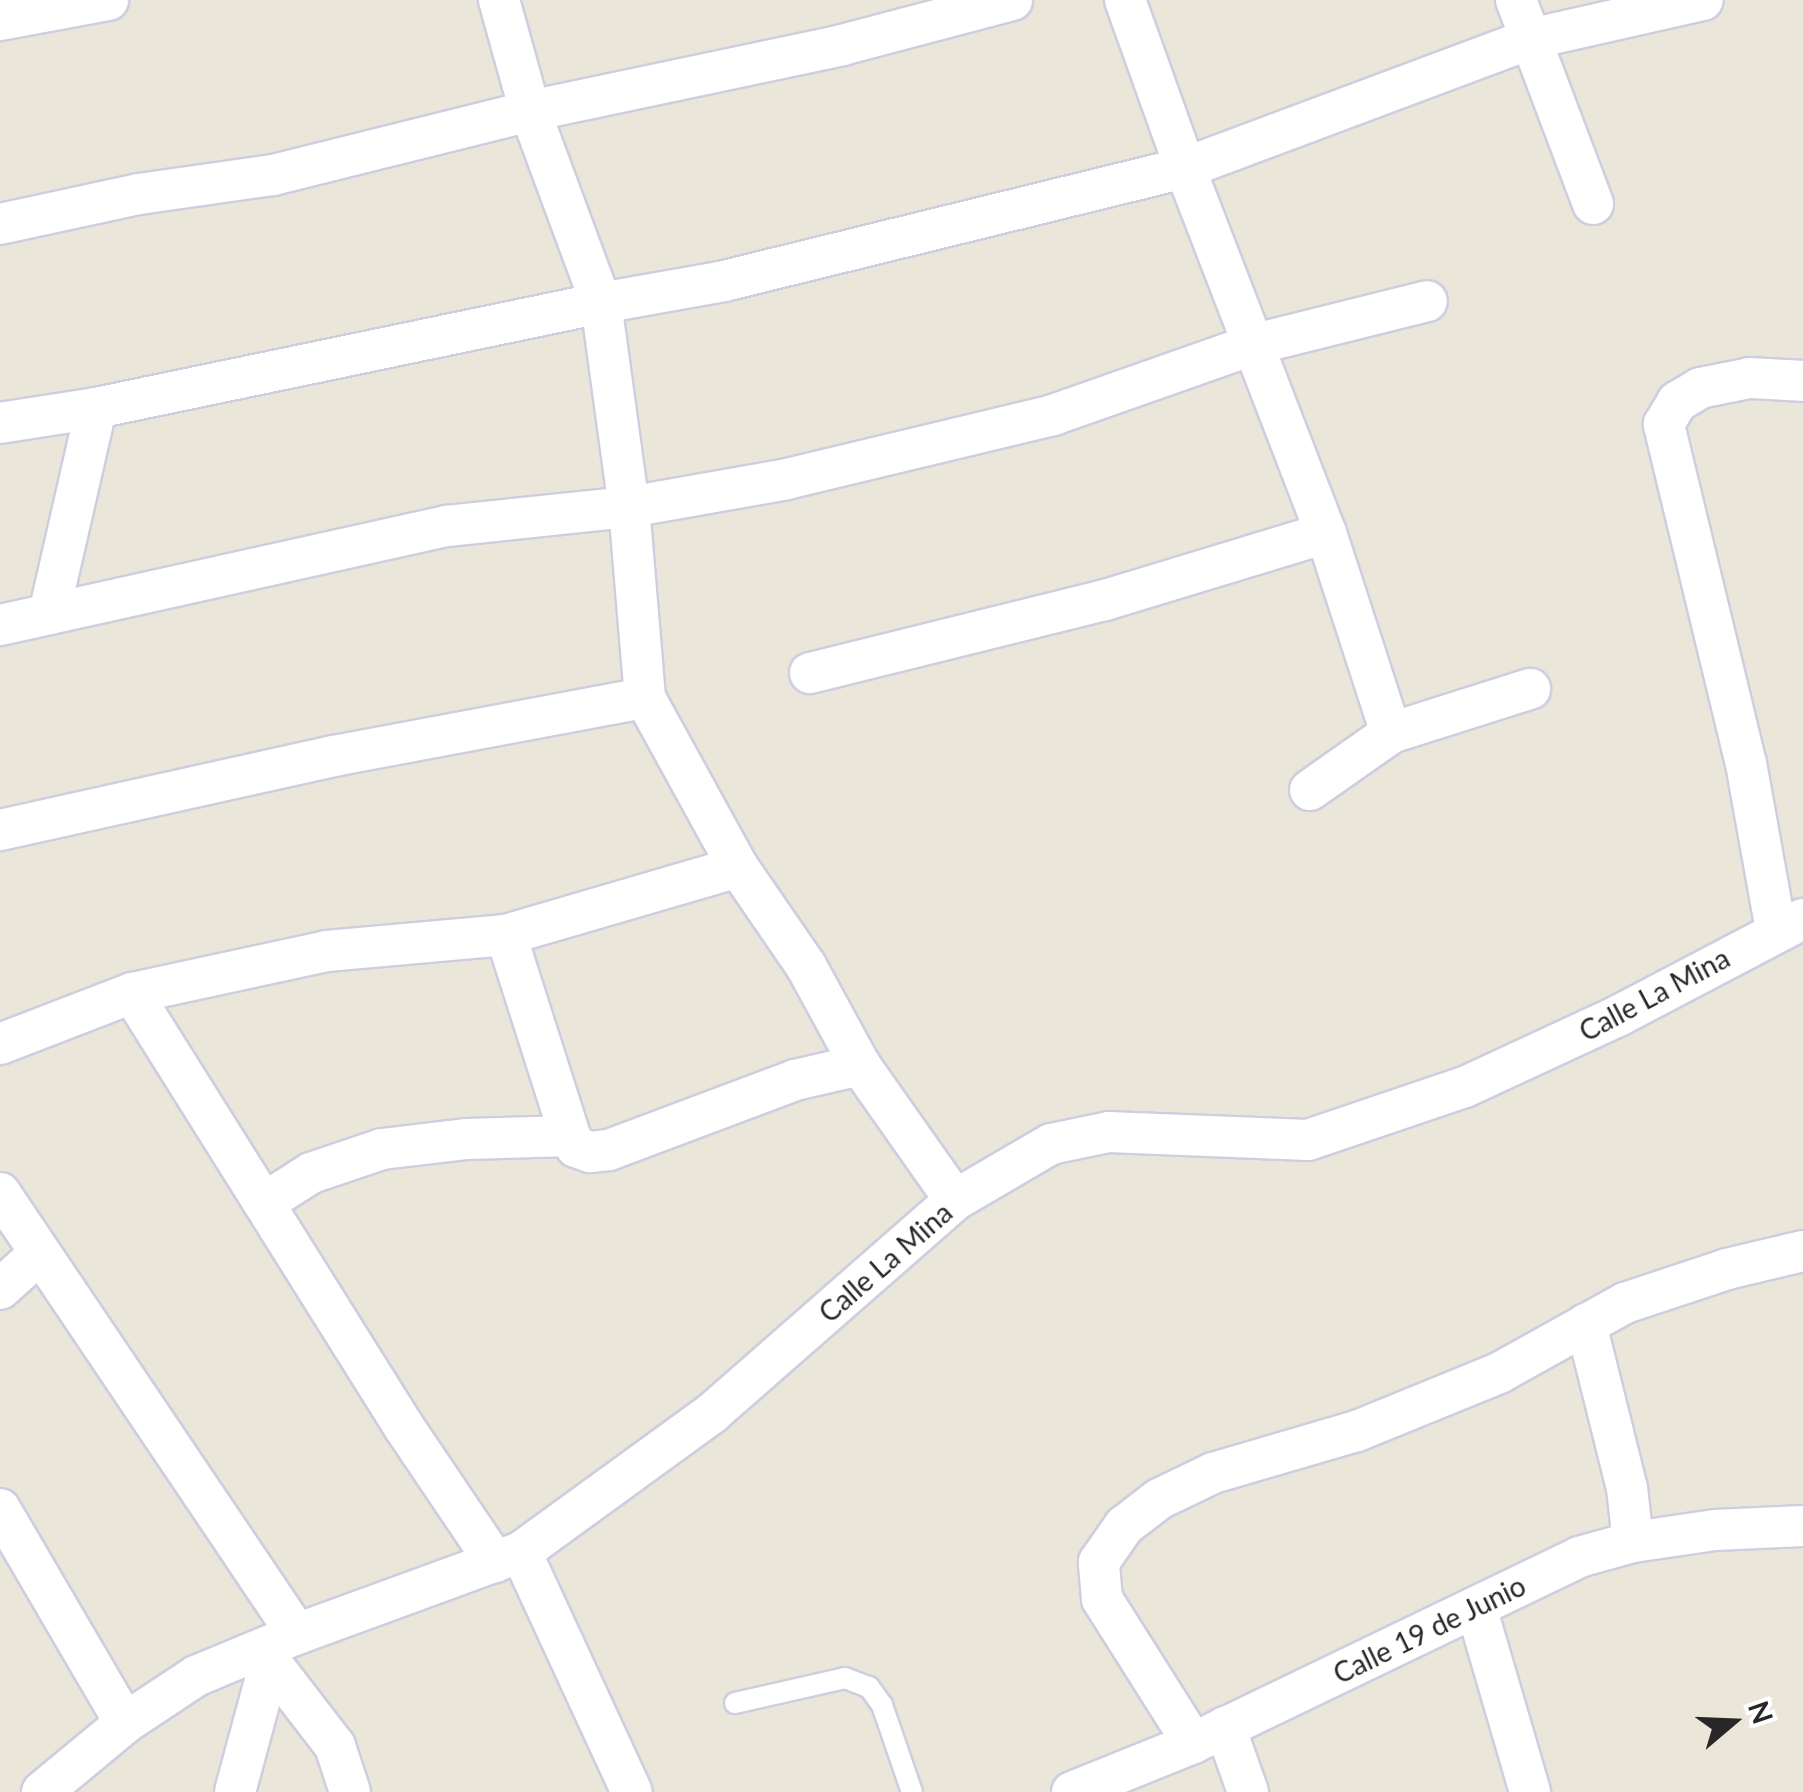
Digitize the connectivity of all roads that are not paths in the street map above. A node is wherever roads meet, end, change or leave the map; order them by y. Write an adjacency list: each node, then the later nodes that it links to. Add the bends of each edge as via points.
1 (108, 0): 7 (street)
2 (499, 0): 9 (street)
3 (1012, 0): 9 (street, via 842,46)
4 (1126, 0): 10 (street)
5 (1516, 0): 8 (street)
6 (1703, 0): 8 (street)
7 (0, 20)
8 (1530, 39): 10 (street); 11 (street)
9 (530, 111): 12 (street, via 273,174); 14 (street)
10 (1186, 168): 14 (street, via 724,281); 15 (street)
11 (1593, 204)
12 (0, 224)
13 (1426, 301): 15 (street)
14 (601, 303): 17 (street); 19 (street)
15 (1255, 344): 19 (street, via 1052,414 787,479); 20 (street)
16 (1803, 381): 30 (street, via 1750,378 1700,388 1676,402 1664,424)
17 (96, 408): 18 (street); 21 (street)
18 (0, 423)
19 (628, 506): 21 (street, via 447,526); 25 (street)
20 (1326, 533): 23 (street, via 1105,600); 26 (street)
21 (49, 614): 22 (street)
22 (0, 625)
23 (810, 673)
24 (1530, 688): 26 (street)
25 (646, 698): 28 (street, via 334,756); 29 (street)
26 (1390, 733): 27 (street)
27 (1310, 790)
28 (0, 830)
29 (738, 867): 31 (street); 34 (street, via 806,966)
30 (1789, 924): 37 (street, Calle La Mina, via 1620,1015 1466,1087 1308,1140 1108,1132 1051,1144)
31 (506, 935): 32 (street, via 328,951); 35 (street)
32 (132, 993): 33 (street); 38 (street)
33 (0, 1044)
34 (860, 1065): 35 (street, via 795,1080 608,1150 576,1147); 37 (street)
35 (570, 1136): 38 (street, via 382,1149 311,1173)
36 (0, 1193): 40 (street)
37 (955, 1200): 46 (street, Calle La Mina, via 712,1413)
38 (264, 1204): 46 (street)
39 (1803, 1251): 42 (street, via 1625,1303)
40 (39, 1254): 41 (street); 48 (street)
41 (0, 1289)
42 (1586, 1324): 45 (street, via 1627,1488); 51 (street, via 1499,1373 1357,1431 1213,1473 1159,1499 1124,1526 1099,1562 1102,1599)
43 (0, 1509): 50 (street)
44 (1803, 1526): 45 (street, Calle 19 de Junio)
45 (1633, 1542): 47 (street, Calle 19 de Junio, via 1579,1557)
46 (508, 1557): 48 (street, Calle La Mina); 55 (street)
47 (1476, 1608): 51 (street, Calle 19 de Junio); 59 (street)
48 (276, 1650): 50 (street, Calle La Mina, via 196,1676); 53 (street); 54 (street, via 336,1746)
49 (735, 1703): 56 (lane, via 845,1678 869,1688 882,1705)
50 (124, 1723): 52 (street, Calle La Mina)
51 (1209, 1735): 57 (street, Calle 19 de Junio); 58 (street)
52 (42, 1792)
53 (236, 1792)
54 (350, 1792)
55 (632, 1792)
56 (912, 1792)
57 (1072, 1792)
58 (1248, 1792)
59 (1530, 1792)

